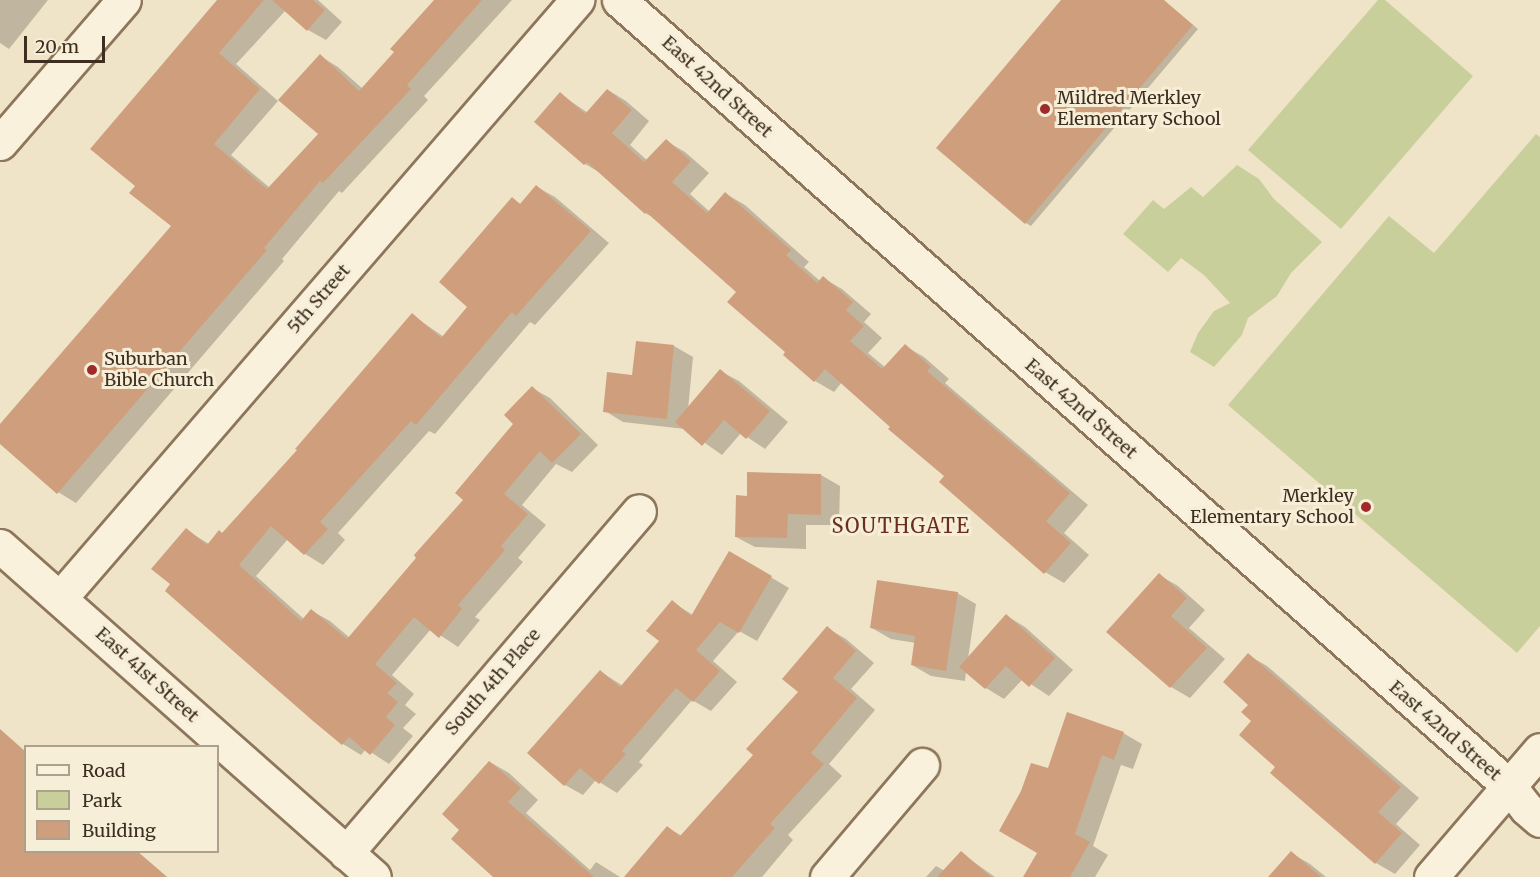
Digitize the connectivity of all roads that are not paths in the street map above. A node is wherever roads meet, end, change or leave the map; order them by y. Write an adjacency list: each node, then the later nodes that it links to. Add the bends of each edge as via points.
1 (123, 0): 4 (street)
2 (577, 0): 7 (street, 5th Street)
3 (619, 0): 10 (street, East 42nd Street)
4 (0, 143)
5 (639, 511): 12 (street, South 4th Place)
6 (0, 546): 7 (street, East 41st Street)
7 (60, 598): 12 (street, East 41st Street)
8 (1540, 750): 10 (street)
9 (922, 765): 14 (street)
10 (1509, 786): 11 (street, East 42nd Street); 15 (street)
11 (1540, 820)
12 (346, 853): 13 (street, East 41st Street)
13 (374, 877)
14 (827, 877)
15 (1431, 877)

